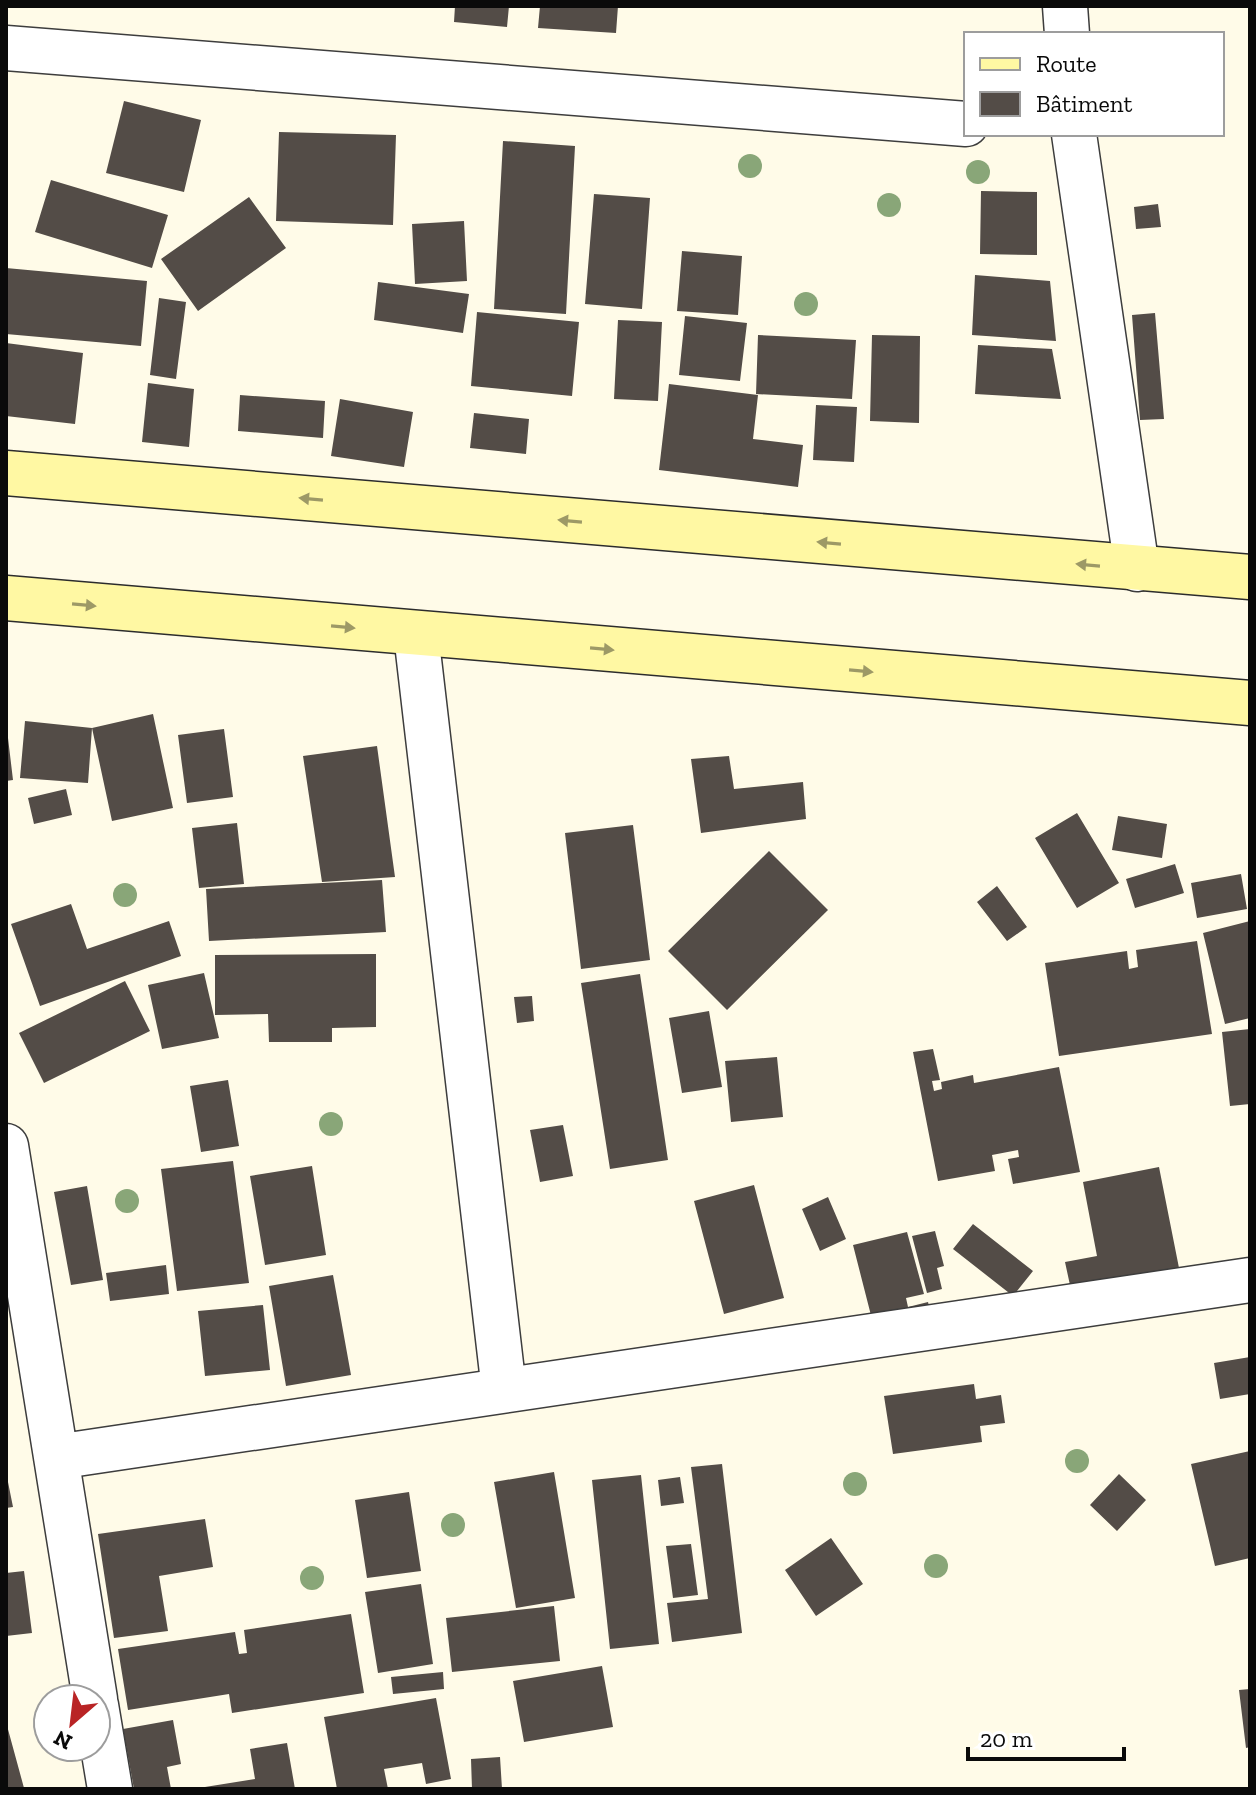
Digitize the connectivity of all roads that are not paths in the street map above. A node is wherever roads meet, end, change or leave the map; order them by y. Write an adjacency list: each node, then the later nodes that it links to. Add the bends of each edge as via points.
1 (1065, 6): 2 (street)
2 (1067, 32)
3 (6, 48): 4 (street)
4 (964, 124)
5 (1074, 136): 7 (street)
6 (6, 473): 7 (street, one-way to 6)
7 (1137, 569): 8 (street)
8 (1250, 577)
9 (6, 598): 10 (street, one-way to 10)
10 (416, 634): 11 (street, one-way to 11); 14 (street)
11 (1250, 703)
12 (6, 1146): 15 (street)
13 (1250, 1280): 14 (street)
14 (504, 1390): 15 (street)
15 (56, 1457): 16 (street)
16 (92, 1683)
17 (106, 1763): 18 (street)
18 (110, 1789)

